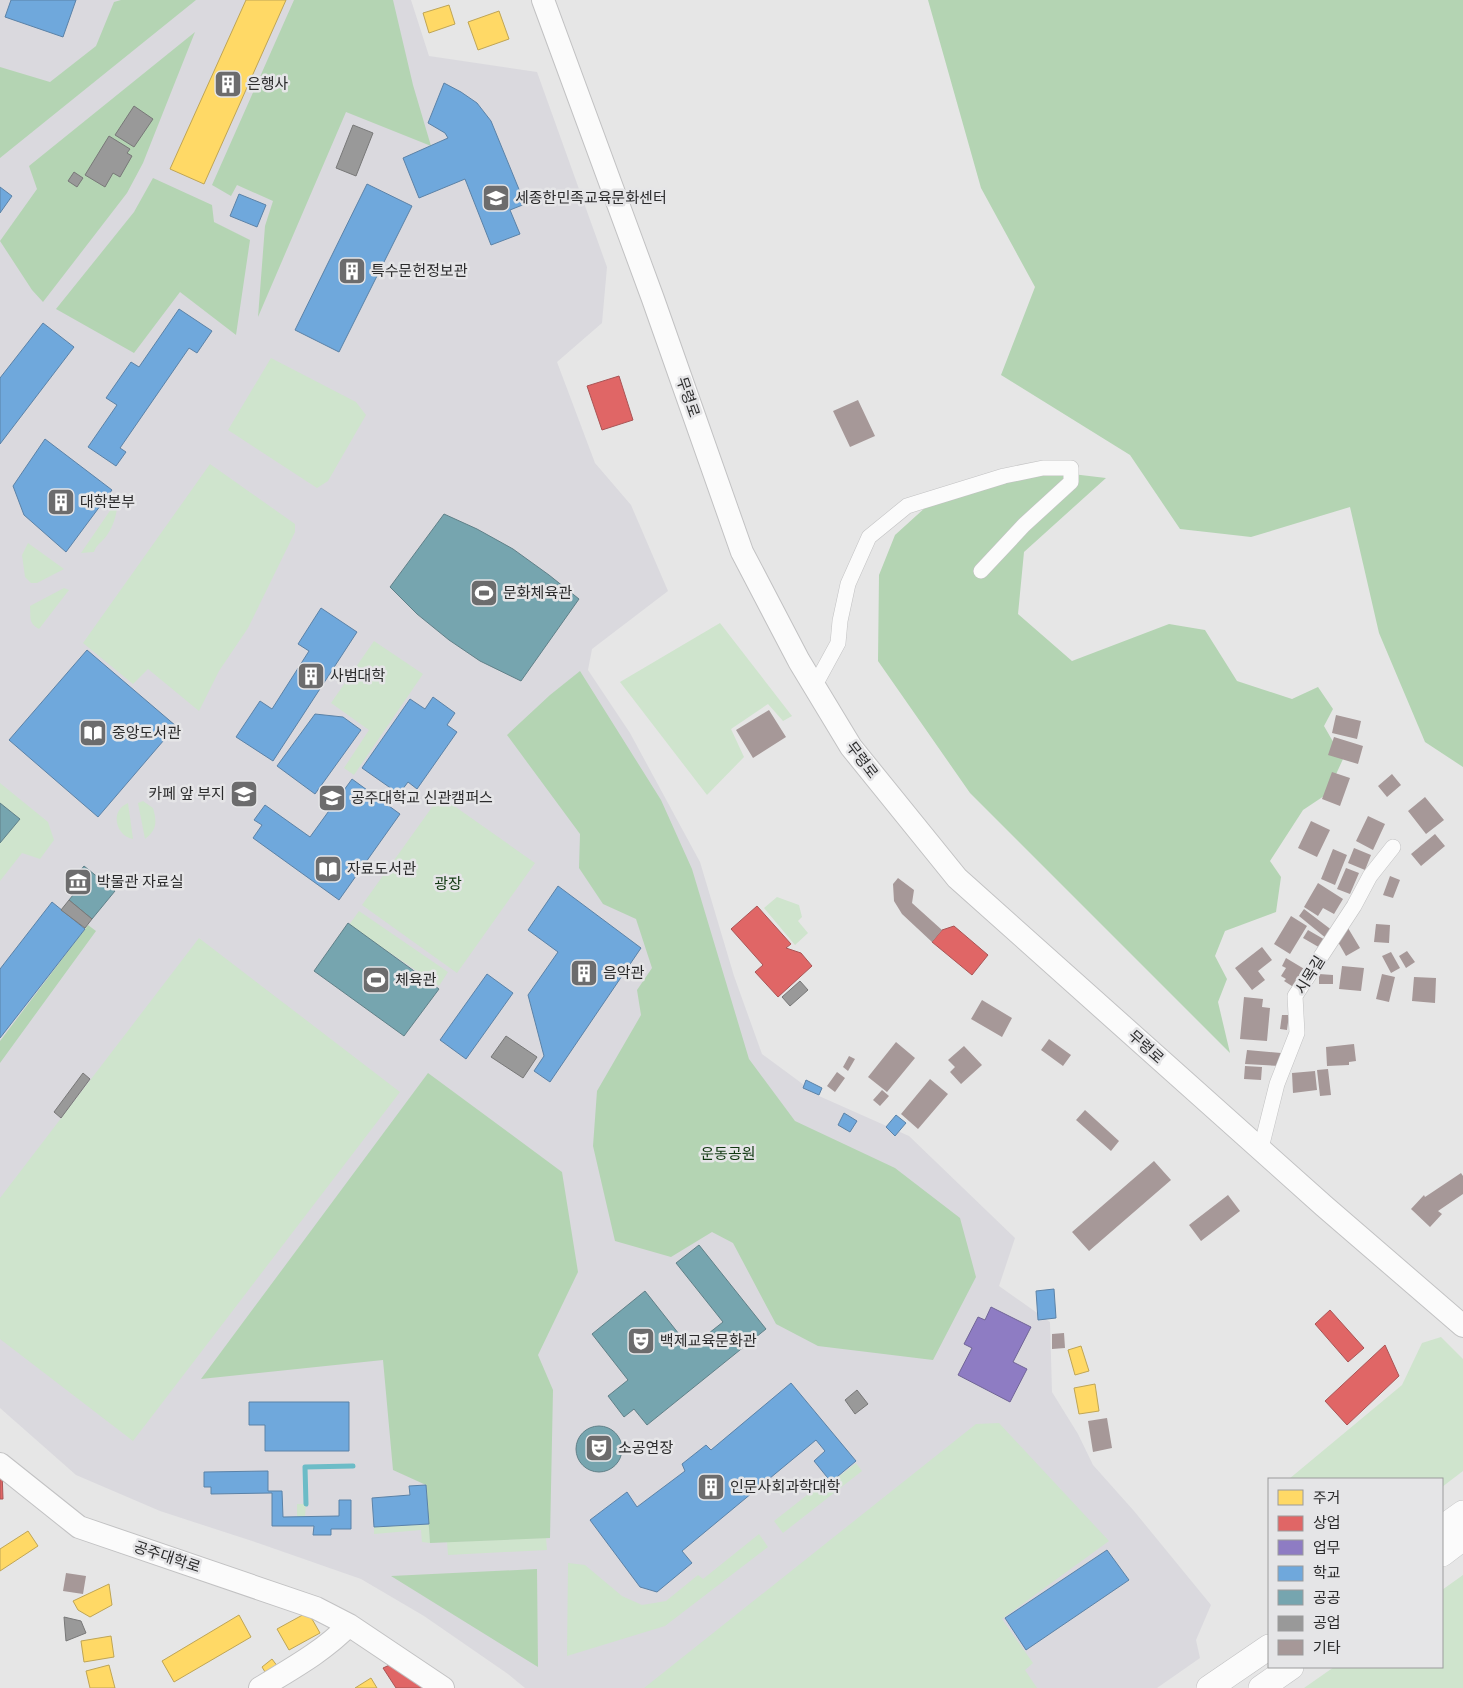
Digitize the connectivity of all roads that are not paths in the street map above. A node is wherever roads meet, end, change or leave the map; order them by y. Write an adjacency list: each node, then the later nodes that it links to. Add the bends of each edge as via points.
1 (543, 0): 3 (main road, 무령로, via 742,552)
2 (982, 571): 3 (street, via 1071,482 1071,468 1043,468 1004,476 907,506 869,537 848,584 838,643)
3 (814, 687): 5 (main road, 무령로, via 851,747 957,878)
4 (1393, 847): 5 (street, 시목길, via 1370,876 1295,996 1297,1033 1277,1084)
5 (1261, 1148): 6 (main road, 무령로)
6 (1463, 1326)
7 (0, 1464): 12 (main road, 공주대학로, via 79,1527 316,1608)
8 (1463, 1513): 9 (main road)
9 (1443, 1527)
10 (1463, 1538): 11 (main road)
11 (1443, 1553)
12 (350, 1625): 15 (main road, via 311,1657); 16 (main road, 공주대학로)
13 (1268, 1648): 17 (main road)
14 (1290, 1668): 18 (main road)
15 (260, 1688)
16 (442, 1688)
17 (1209, 1688)
18 (1261, 1688)

